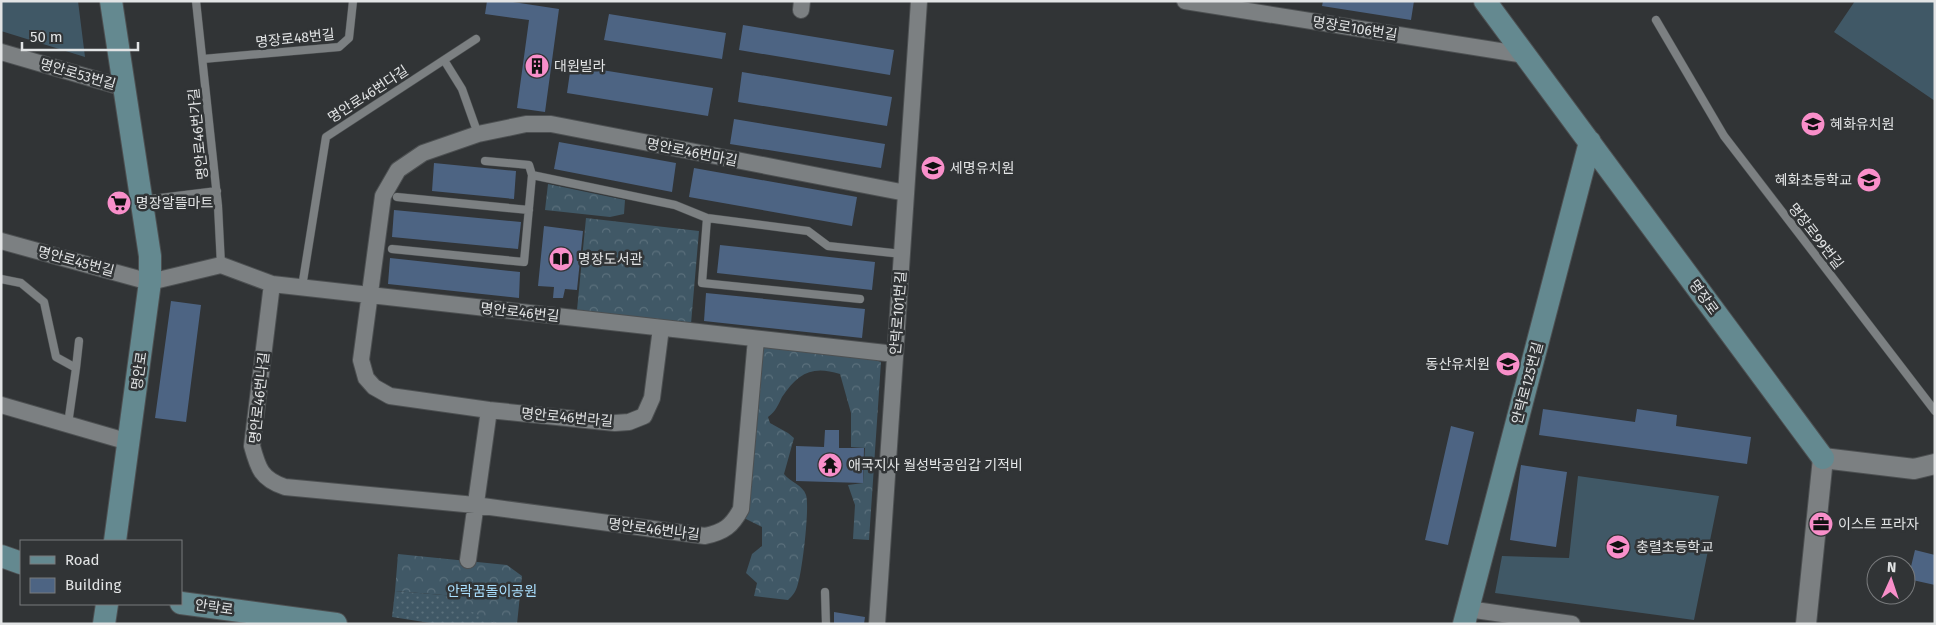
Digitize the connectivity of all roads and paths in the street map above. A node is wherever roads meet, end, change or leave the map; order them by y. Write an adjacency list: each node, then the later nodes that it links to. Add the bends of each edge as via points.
1 (111, 1): 13 (main road, 명안로)
2 (196, 1): 11 (lane, 명안로46번가길)
3 (353, 1): 11 (lane, 명장로48번길, via 349,38 339,48)
4 (919, 1): 19 (street, 안락로101번길)
5 (1185, 1): 10 (street, 명장로106번길)
6 (1485, 1): 10 (main road, 명장로)
7 (1656, 20): 41 (lane, 명장로99번길, via 1724,136)
8 (476, 39): 12 (lane, 명안로46번다길)
9 (1, 52): 13 (street, 명안로53번길)
10 (1525, 55): 15 (main road, 명장로)
11 (203, 59): 18 (lane, 명안로46번가길)
12 (444, 60): 14 (lane, via 462,89); 31 (lane, 명안로46번다길, via 326,136)
13 (125, 88): 21 (main road, 명안로)
14 (478, 134): 19 (street, 명안로46번마길, via 526,124 551,124); 32 (street, 명안로46번마길, via 423,153 398,170 383,196)
15 (1590, 142): 44 (main road, 명장로); 54 (main road, 안락로125번길)
16 (485, 161): 17 (lane, via 529,165)
17 (532, 175): 22 (lane); 23 (lane, via 675,205)
18 (217, 191): 21 (lane); 27 (lane, 명안로46번가길)
19 (906, 193): 26 (street, 안락로101번길)
20 (397, 197): 22 (lane)
21 (141, 200): 29 (main road, 명안로, via 150,256)
22 (529, 210): 25 (lane, via 524,262)
23 (707, 218): 26 (lane, via 808,231 828,246); 33 (lane, via 702,283)
24 (1, 241): 29 (street, 명안로45번길)
25 (392, 249)
26 (902, 254): 37 (street, 안락로101번길)
27 (221, 265): 29 (street); 30 (street, 명안로46번길)
28 (1, 279): 38 (lane, via 21,283 44,302 56,357)
29 (150, 282): 43 (main road, 명안로)
30 (272, 284): 31 (street, 명안로46번길); 46 (street, 명안로46번나길, via 252,446 258,470 274,483 285,486)
31 (302, 287): 32 (street, 명안로46번길)
32 (370, 295): 34 (street, 명안로46번길); 40 (street, 명안로46번라길, via 361,360 366,378 374,387 390,396)
33 (860, 299)
34 (662, 328): 35 (street, 명안로46번길); 40 (street, 명안로46번라길, via 652,398 644,416 615,423)
35 (756, 338): 37 (street, 명안로46번길); 46 (street, 명안로46번나길, via 741,509 733,524 721,533 705,536)
36 (79, 341): 38 (lane)
37 (895, 354): 58 (street, 안락로101번길)
38 (76, 368): 42 (lane)
39 (1, 405): 42 (street)
40 (488, 410): 46 (street)
41 (1935, 411)
42 (68, 424): 43 (street)
43 (129, 442): 47 (main road, 명안로)
44 (1823, 458): 45 (street, via 1914,469); 60 (street)
45 (1935, 464)
46 (475, 505): 49 (street)
47 (115, 540)
48 (1, 556): 50 (main road)
49 (468, 560)
50 (20, 563)
51 (825, 592): 57 (lane)
52 (182, 602): 56 (main road, 안락로)
53 (107, 605): 55 (main road)
54 (1466, 616): 59 (street)
55 (104, 624)
56 (336, 624)
57 (826, 624)
58 (877, 624)
59 (1572, 624)
60 (1806, 624)

